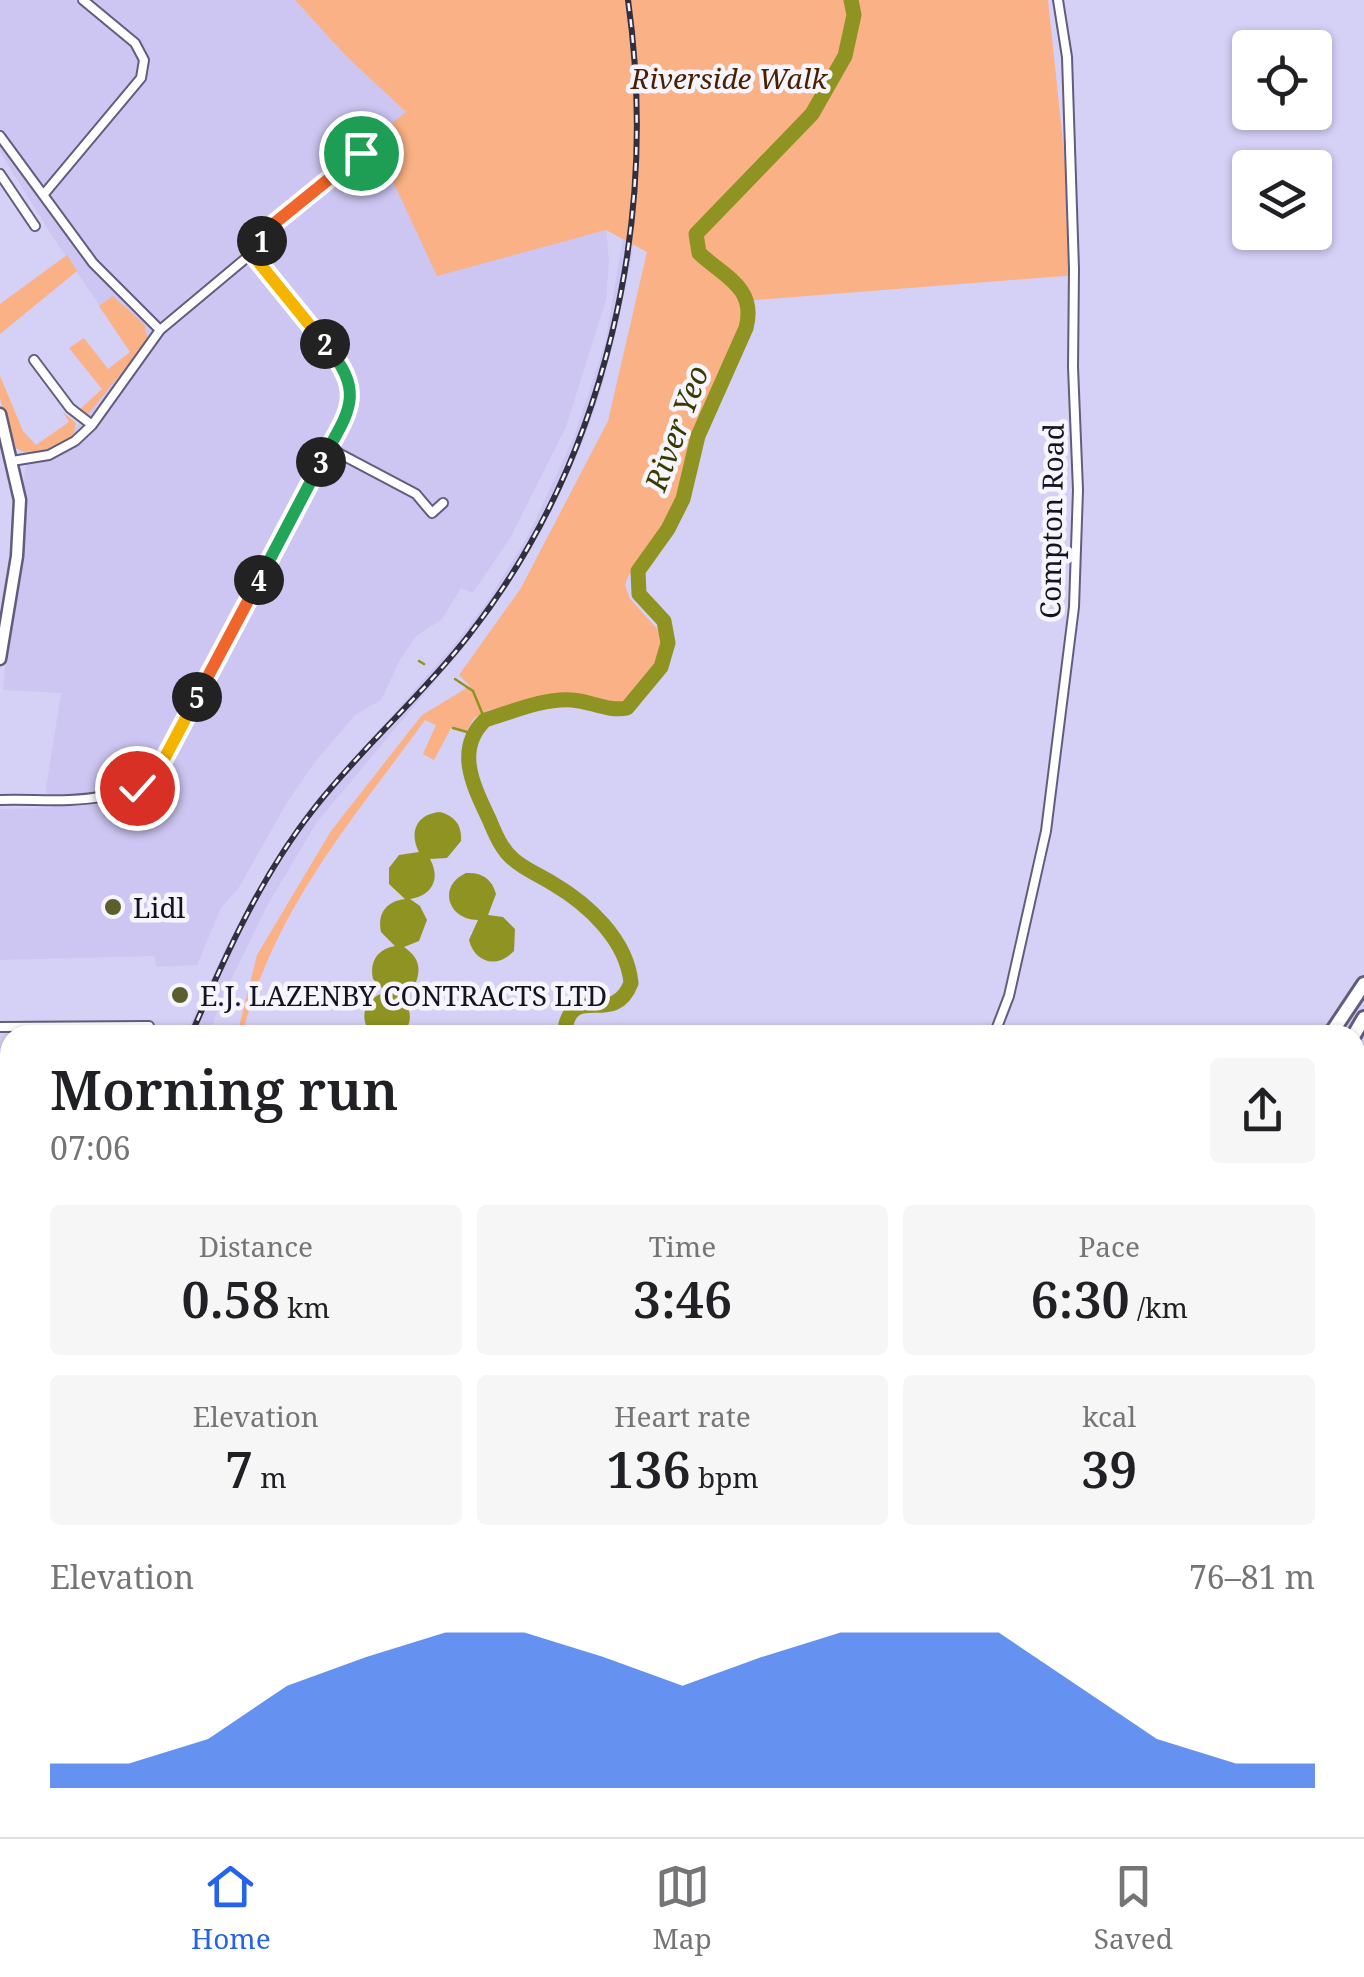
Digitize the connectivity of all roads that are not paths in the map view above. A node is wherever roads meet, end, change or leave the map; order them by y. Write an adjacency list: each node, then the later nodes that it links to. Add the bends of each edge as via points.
1 (84, 0): 6 (street, via 135,44 144,60 141,78)
2 (1058, 0): 21 (street, Compton Road, via 1067,57 1074,269 1074,608 1046,831)
3 (0, 136): 6 (street)
4 (361, 153): 8 (street, via 276,222)
5 (0, 174): 7 (street)
6 (44, 194): 9 (street, via 93,263)
7 (34, 226)
8 (252, 254): 9 (street); 14 (street, via 345,368 350,410)
9 (160, 330): 12 (street)
10 (34, 360): 12 (street, via 70,408)
11 (0, 414): 13 (street)
12 (92, 424): 15 (street, via 49,455)
13 (2, 428): 15 (street)
14 (329, 448): 16 (street, via 416,494 432,513); 19 (street, via 150,778 103,797)
15 (12, 462): 17 (street, via 20,500 17,556)
16 (444, 504)
17 (1, 650): 18 (street)
18 (0, 658)
19 (0, 800)
20 (1364, 984): 22 (main road)
21 (998, 1025)
22 (1337, 1025)

